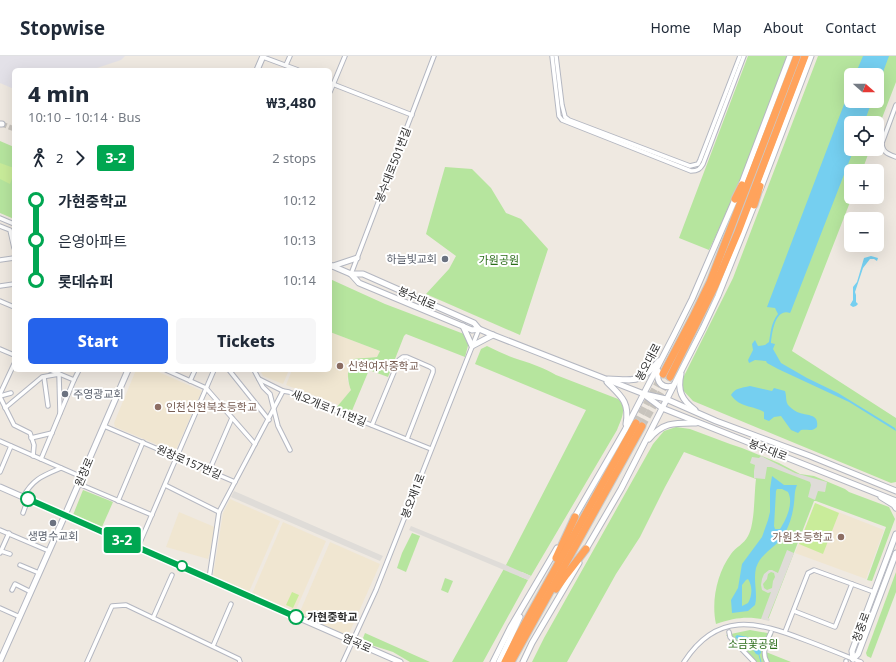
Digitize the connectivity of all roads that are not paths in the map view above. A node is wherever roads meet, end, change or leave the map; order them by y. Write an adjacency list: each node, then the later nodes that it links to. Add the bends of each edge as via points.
1 (263, 56): 14 (street); 15 (street)
2 (290, 56): 14 (street)
3 (345, 56): 17 (street)
4 (434, 56): 21 (street, 봉수대로501번길)
5 (552, 56): 8 (street, via 559,116 562,120 691,171 697,171 704,164)
6 (556, 56): 7 (street, via 565,117 690,166 698,164 700,160)
7 (740, 56)
8 (744, 56)
9 (790, 56): 25 (street, 봉오대로)
10 (793, 56): 18 (highway)
11 (796, 56): 18 (highway, 봉오대로)
12 (805, 56): 20 (highway, 봉오대로)
13 (810, 56): 20 (highway); 26 (street)
14 (286, 65): 16 (street)
15 (258, 68)
16 (293, 68)
17 (332, 83): 21 (street)
18 (778, 104): 22 (highway, 봉오대로)
19 (896, 105): 24 (street, via 882,146 886,153)
20 (786, 108): 23 (highway, 봉오대로)
21 (412, 115): 32 (street, 봉수대로501번길)
22 (772, 122): 23 (highway, 봉오대로, via 710,282 667,375 721,272); 25 (highway)
23 (779, 125): 26 (highway)
24 (896, 157)
25 (735, 199): 47 (street, 봉오대로)
26 (754, 205): 49 (street, via 718,296)
27 (0, 218): 28 (street)
28 (12, 223)
29 (0, 226): 30 (street, via 10,230)
30 (12, 239)
31 (12, 258): 33 (street)
32 (357, 258): 34 (street); 36 (street, 봉수대로501번길)
33 (1, 261)
34 (332, 266)
35 (332, 266): 36 (street, 봉수대로)
36 (351, 274): 41 (street, 봉수대로, via 359,283); 42 (street, 봉수대로, via 363,274 474,323)
37 (12, 284): 38 (street)
38 (0, 286)
39 (0, 301): 40 (street)
40 (12, 307)
41 (463, 326): 42 (street, 봉수대로, via 472,330); 44 (street)
42 (479, 329): 43 (street, 봉수대로); 44 (street, 봉오재1로)
43 (493, 335): 44 (street); 63 (street, 봉수대로)
44 (472, 346): 92 (street, 봉오재1로)
45 (0, 348): 46 (street)
46 (12, 354)
47 (665, 354): 48 (street, 봉오대로); 63 (street, via 644,377 633,380)
48 (659, 366): 66 (street, via 657,376 662,386); 70 (street, 봉오대로)
49 (683, 366): 66 (street); 78 (street, via 680,393 689,405)
50 (12, 369): 71 (street)
51 (54, 372): 59 (street)
52 (78, 372): 64 (street)
53 (127, 372): 83 (street, 원창로)
54 (171, 372): 60 (street)
55 (194, 372): 65 (street)
56 (213, 372): 67 (street)
57 (231, 372): 80 (street)
58 (255, 372): 62 (street)
59 (59, 374): 61 (street); 64 (street); 77 (street)
60 (176, 374): 65 (street)
61 (44, 377): 73 (street); 74 (street)
62 (259, 379): 68 (street); 76 (street, via 270,394)
63 (605, 379): 70 (street, 봉수대로); 84 (street, via 626,404)
64 (74, 380): 77 (street)
65 (190, 381): 67 (street)
66 (673, 386): 72 (street)
67 (206, 388): 79 (street); 96 (street)
68 (283, 391): 76 (street, 새오개로111번길); 82 (street, 새오개로111번길)
69 (11, 393): 71 (street)
70 (644, 394): 72 (street, 봉수대로); 75 (street, 봉수대로); 84 (street, 봉오대로)
71 (0, 396): 74 (street)
72 (666, 399): 75 (street); 78 (street, 봉수대로)
73 (48, 406)
74 (5, 408): 86 (street, via 14,425 30,433)
75 (662, 408): 81 (street, 봉수대로); 94 (street)
76 (274, 409): 80 (street, 새오개로111번길); 93 (street, via 278,426)
77 (60, 413): 85 (street)
78 (702, 415): 105 (street, 봉수대로)
79 (232, 418): 90 (street); 99 (street)
80 (269, 420): 90 (street, 새오개로111번길)
81 (700, 424): 94 (street, via 681,423 665,426 654,434); 109 (street, 봉수대로)
82 (372, 425): 87 (street, 새오개로111번길); 87 (street, via 399,360 407,357 433,369)
83 (104, 426): 89 (street, 원창로157번길); 101 (street, 원창로)
84 (625, 430): 119 (street, 봉오대로)
85 (52, 433): 86 (street); 97 (street)
86 (31, 438): 95 (street, via 34,445)
87 (407, 439): 92 (street, 새오개로111번길)
88 (0, 441): 91 (street)
89 (143, 442): 96 (street, 원창로157번길); 113 (street, 원창로157번길)
90 (255, 444): 102 (street, 새오개로111번길)
91 (11, 446): 95 (street); 100 (street)
92 (431, 449): 148 (street, 봉오재1로, via 376,590)
93 (290, 450)
94 (641, 450): 125 (street)
95 (33, 456): 97 (street)
96 (177, 456): 99 (street, 원창로157번길); 104 (street)
97 (41, 459): 98 (street)
98 (60, 468): 101 (street); 110 (street, via 38,477)
99 (209, 470): 102 (street, 원창로157번길)
100 (0, 472)
101 (82, 477): 103 (street, 원창로)
102 (235, 482): 115 (street, 새오개로111번길)
103 (79, 484): 113 (street); 118 (street, 원창로)
104 (165, 485): 115 (street); 117 (street)
105 (884, 486): 107 (street); 108 (street, 봉수대로)
106 (0, 487): 110 (street, 염곡로)
107 (896, 487)
108 (896, 491)
109 (876, 492): 112 (street, 봉수대로); 114 (street)
110 (22, 497): 111 (street, 염곡로)
111 (28, 499): 116 (street); 118 (street, 염곡로)
112 (896, 500)
113 (118, 501): 117 (street)
114 (896, 508)
115 (219, 512): 132 (street, 새오개로111번길)
116 (23, 513)
117 (152, 515): 123 (street)
118 (65, 516): 123 (street, 염곡로); 126 (street, 원창로)
119 (575, 516): 137 (street, 봉오대로); 147 (highway)
120 (0, 530): 121 (street)
121 (9, 533): 124 (street); 126 (street)
122 (896, 534): 136 (street, 청중로)
123 (138, 547): 132 (street, 염곡로)
124 (1, 550): 128 (street)
125 (586, 550): 143 (highway); 160 (street)
126 (49, 551): 130 (street, 원창로)
127 (896, 553): 150 (street, 청중로, via 858,654)
128 (10, 554)
129 (20, 565): 130 (street)
130 (39, 573): 135 (street, 원창로)
131 (172, 574): 142 (street)
132 (209, 579): 148 (street, 염곡로)
133 (852, 584): 136 (street); 140 (street, via 811,571); 140 (street, via 835,627)
134 (12, 590): 135 (street, via 14,584)
135 (31, 592): 141 (street, 원창로)
136 (874, 592): 150 (street, 청중로, via 852,651)
137 (526, 603): 156 (street, 봉오대로); 157 (street)
138 (231, 604): 149 (street)
139 (0, 608): 141 (street)
140 (794, 611): 146 (street)
141 (20, 617): 151 (street, 원창로)
142 (153, 618): 149 (street); 152 (street, via 126,605 112,606)
143 (527, 632): 147 (highway, via 639,424); 159 (highway)
144 (729, 632): 162 (street)
145 (771, 632): 163 (street, via 764,653)
146 (785, 632): 150 (street); 161 (street, via 758,625 727,627 710,634)
147 (518, 636): 158 (highway)
148 (352, 641): 154 (street, 봉오재1로); 155 (street, 염곡로)
149 (213, 646): 153 (street, via 239,659)
150 (853, 659): 164 (street)
151 (0, 661)
152 (87, 662)
153 (240, 662)
154 (343, 662)
155 (400, 662)
156 (493, 662)
157 (499, 662)
158 (505, 662)
159 (511, 662)
160 (523, 662)
161 (684, 662)
162 (754, 662)
163 (767, 662)
164 (861, 662)

